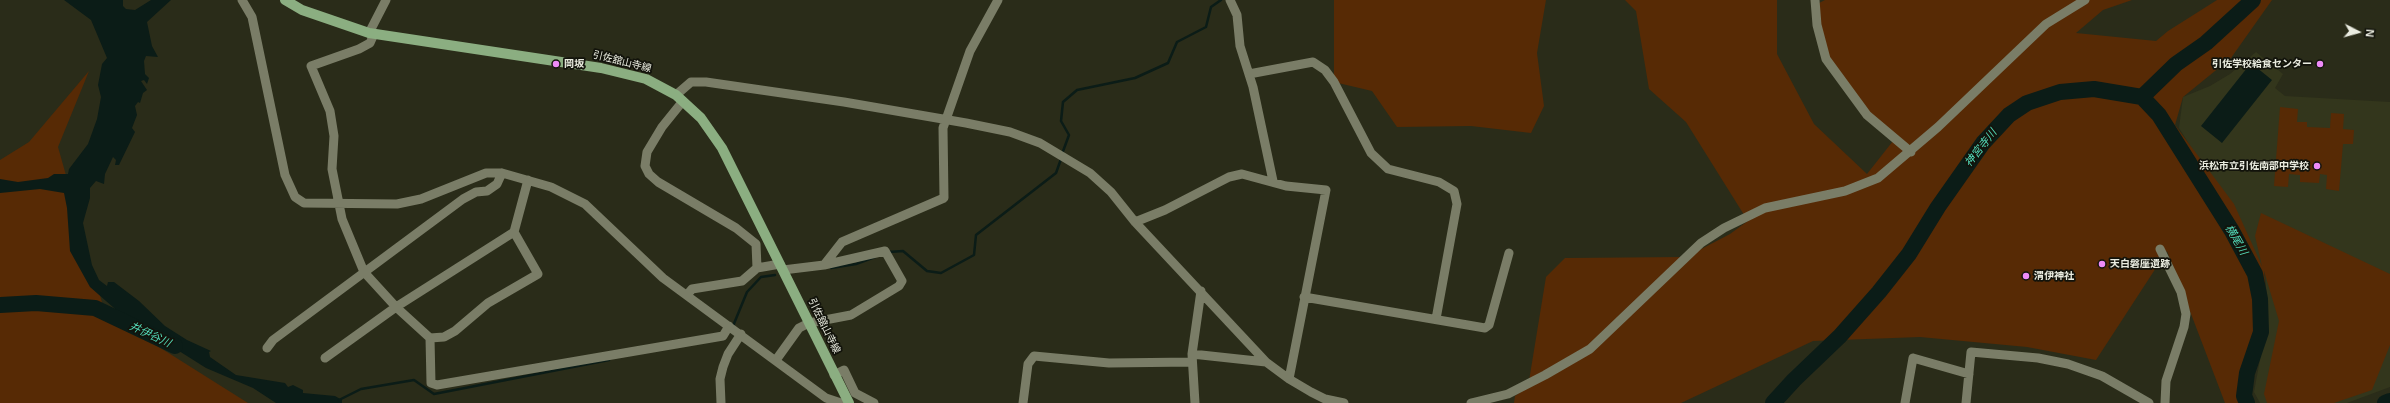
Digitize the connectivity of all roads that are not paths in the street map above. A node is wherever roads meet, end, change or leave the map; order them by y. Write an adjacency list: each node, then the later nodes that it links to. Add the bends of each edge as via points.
1 (242, 0): 16 (street, via 252,17 285,175 295,197 304,202)
2 (285, 0): 8 (main road, 引佐舘山寺線, via 302,10)
3 (386, 0): 8 (street)
4 (998, 0): 11 (street, via 970,51)
5 (1230, 0): 9 (street, via 1237,15 1240,46)
6 (1815, 0): 12 (street, via 1817,25 1826,59 1867,115)
7 (2085, 0): 12 (street, via 2046,24)
8 (371, 33): 10 (main road, 引佐舘山寺線, via 601,68 646,79); 16 (street, via 370,43 311,66 330,111 334,136 332,169)
9 (1249, 74): 15 (street); 29 (street, via 1313,62 1325,70 1334,82 1371,153 1388,169 1439,182 1454,191 1457,204)
10 (680, 98): 11 (street, via 691,82 706,82 844,102); 22 (main road, 引佐舘山寺線, via 701,118 722,148); 23 (street, via 652,143 645,166 658,182 736,228 756,244)
11 (946, 121): 17 (street, via 1010,132 1052,150 1090,172 1111,192); 21 (street, via 942,135 944,198 842,242)
12 (1911, 152): 50 (street, via 1878,178 1845,191 1765,208 1724,228 1701,243 1590,349 1508,394)
13 (502, 173): 14 (street); 16 (street, via 472,176 420,199 397,204); 24 (street, via 496,184 463,199)
14 (528, 180): 18 (street); 26 (street, via 551,187 585,204 663,278)
15 (1273, 181): 17 (street, via 1242,174 1229,177 1165,210); 27 (street, via 1286,186 1326,190)
16 (340, 202): 24 (street, via 342,219)
17 (1135, 222): 25 (street)
18 (514, 232): 28 (street); 33 (street, via 538,274 488,303 455,331 444,337)
19 (2160, 249): 54 (street, via 2181,292 2186,314 2166,381)
20 (1509, 253): 29 (street, via 1489,325 1485,328)
21 (824, 265): 22 (street); 30 (street, via 885,251 902,281 851,315)
22 (782, 267): 23 (street); 30 (main road, 引佐舘山寺線)
23 (757, 268): 26 (street, via 742,281 692,289)
24 (364, 272): 28 (street); 34 (street, via 273,340)
25 (1201, 291): 36 (street); 38 (street)
26 (687, 295): 31 (street)
27 (1304, 297): 29 (street); 41 (street)
28 (396, 307): 33 (street); 35 (street)
29 (1436, 319)
30 (809, 323): 37 (street, via 800,328); 39 (main road, 引佐舘山寺線)
31 (730, 326): 32 (street); 33 (street, via 723,336 436,385 431,383)
32 (741, 334): 37 (street); 43 (street, via 723,367 720,379)
33 (430, 338)
34 (267, 348)
35 (325, 358)
36 (1192, 358): 38 (street); 47 (street, via 1109,363 1034,356 1028,364); 48 (street)
37 (776, 360): 44 (street, via 826,398)
38 (1266, 362): 41 (street)
39 (834, 374): 45 (main road, 引佐舘山寺線); 46 (street, via 844,370 855,393)
40 (1969, 374): 51 (street, via 1913,358); 52 (street); 53 (street, via 1971,352 2038,358 2068,364 2102,376)
41 (1289, 379): 42 (street)
42 (1325, 401): 49 (street)
43 (721, 403)
44 (841, 403)
45 (849, 403)
46 (874, 403)
47 (1023, 403)
48 (1195, 403)
49 (1344, 403)
50 (1471, 403)
51 (1905, 403)
52 (1966, 403)
53 (2150, 403)
54 (2165, 403)

